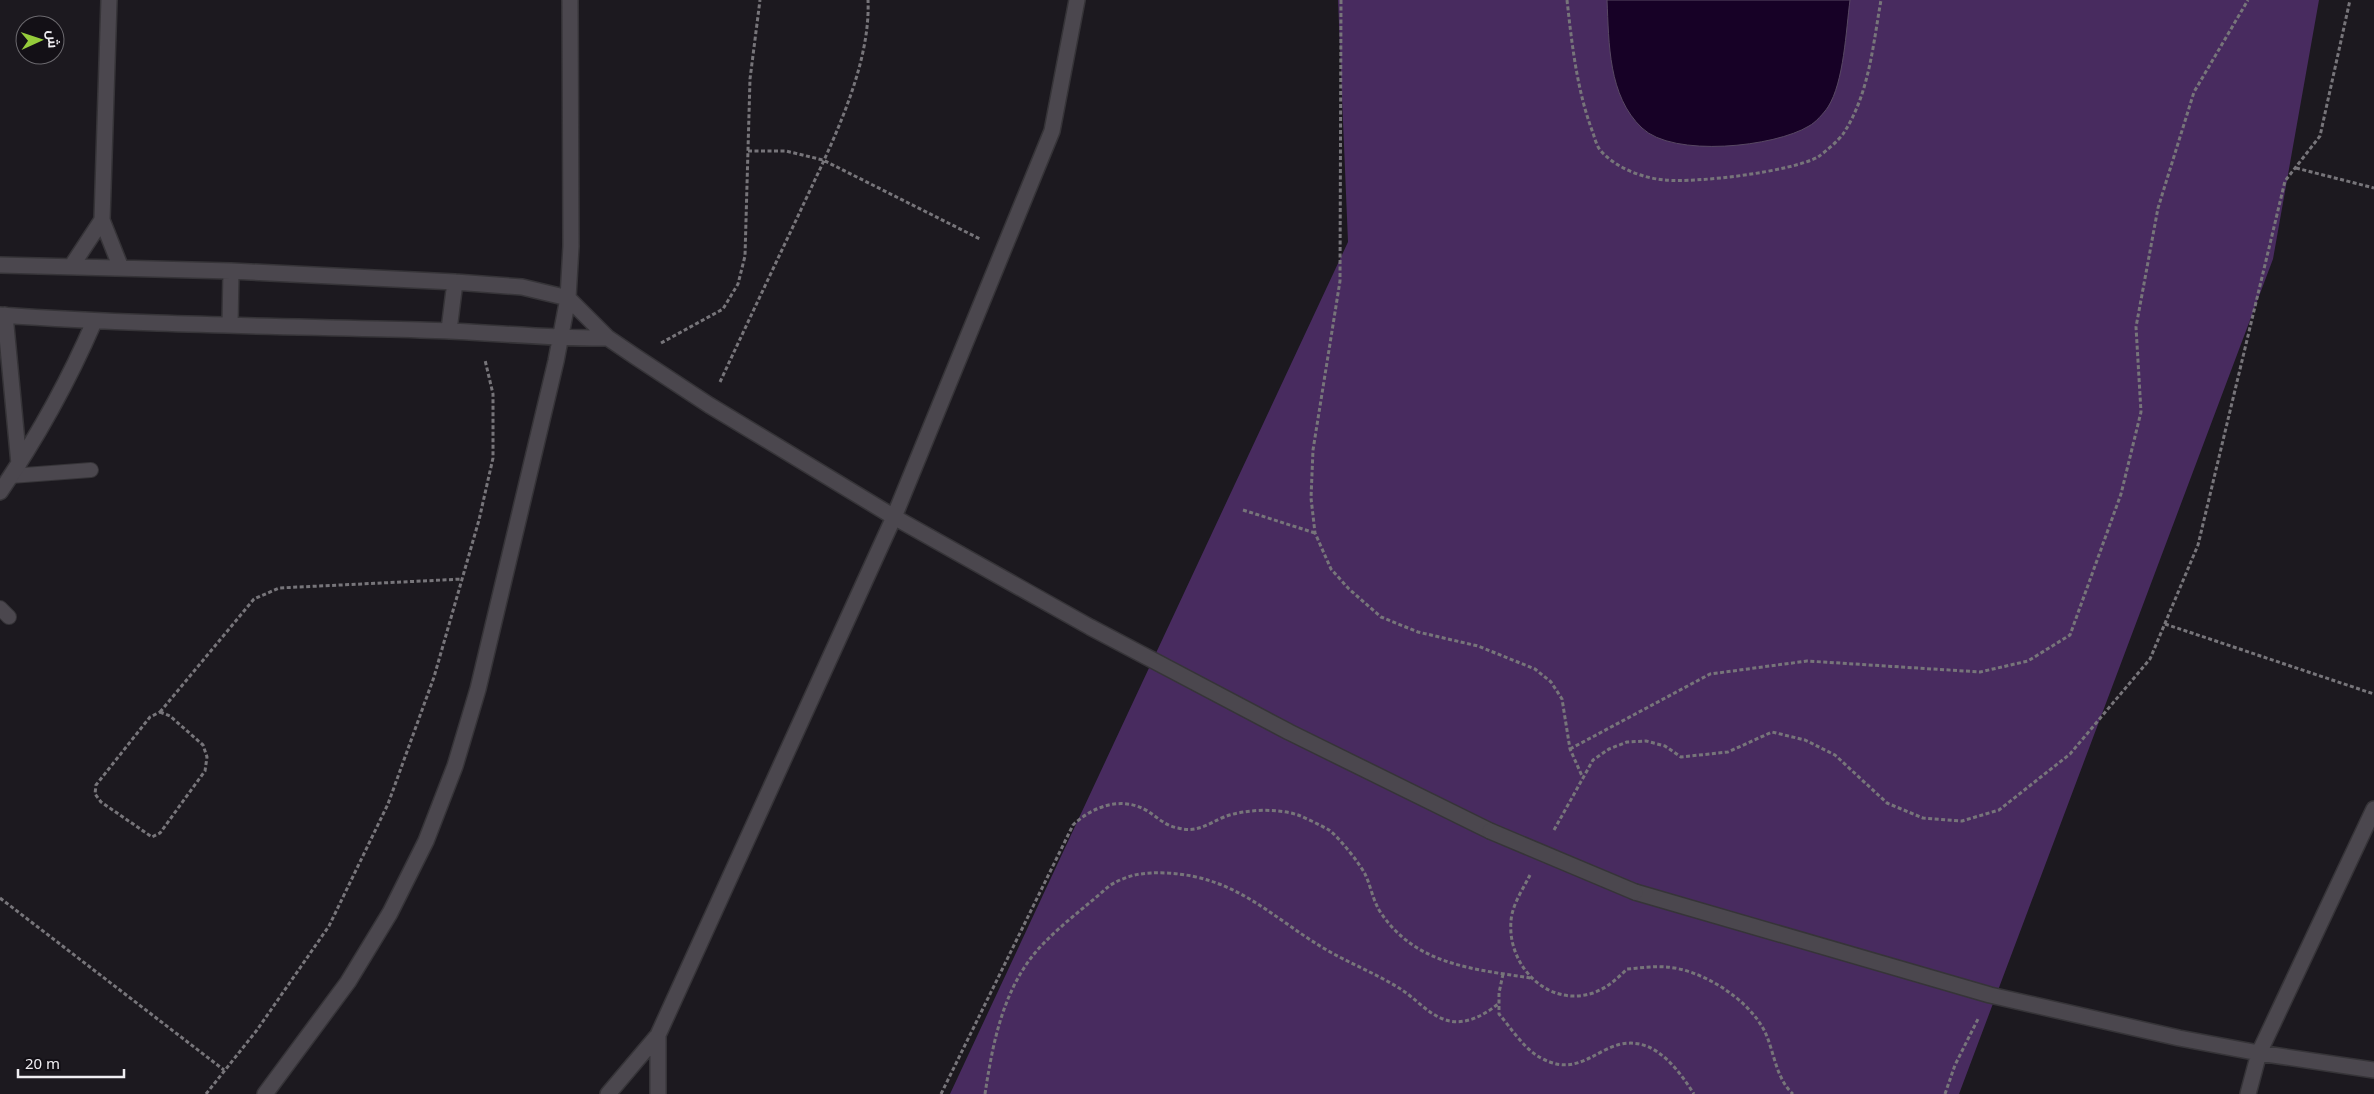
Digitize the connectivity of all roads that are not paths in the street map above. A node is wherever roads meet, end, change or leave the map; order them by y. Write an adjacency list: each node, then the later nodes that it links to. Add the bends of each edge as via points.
1 (108, 0): 4 (street)
2 (570, 0): 10 (street, via 571,246)
3 (1077, 0): 20 (street, via 1052,131)
4 (102, 220): 6 (street); 7 (street)
5 (0, 265): 6 (street)
6 (71, 267): 7 (street)
7 (121, 268): 8 (street)
8 (231, 271): 9 (street); 13 (street)
9 (456, 282): 10 (street, via 522,287); 14 (street)
10 (568, 298): 15 (street); 16 (street)
11 (3, 315): 12 (street); 17 (street)
12 (94, 322): 13 (street); 17 (street, via 40,430)
13 (230, 325): 14 (street)
14 (449, 330): 15 (street)
15 (560, 338): 16 (street); 25 (street, via 478,689 455,766 426,842 390,913 348,982)
16 (608, 338): 20 (street, via 710,405)
17 (15, 470): 18 (lane); 19 (street)
18 (91, 470)
19 (0, 492)
20 (894, 517): 22 (street); 23 (street, bridge, via 1237,705 1490,831 1634,892 1990,995)
21 (2374, 809): 23 (street)
22 (658, 1035): 26 (street); 27 (street)
23 (2259, 1053): 24 (street); 28 (street)
24 (2374, 1070)
25 (265, 1094)
26 (608, 1094)
27 (658, 1094)
28 (2248, 1094)

